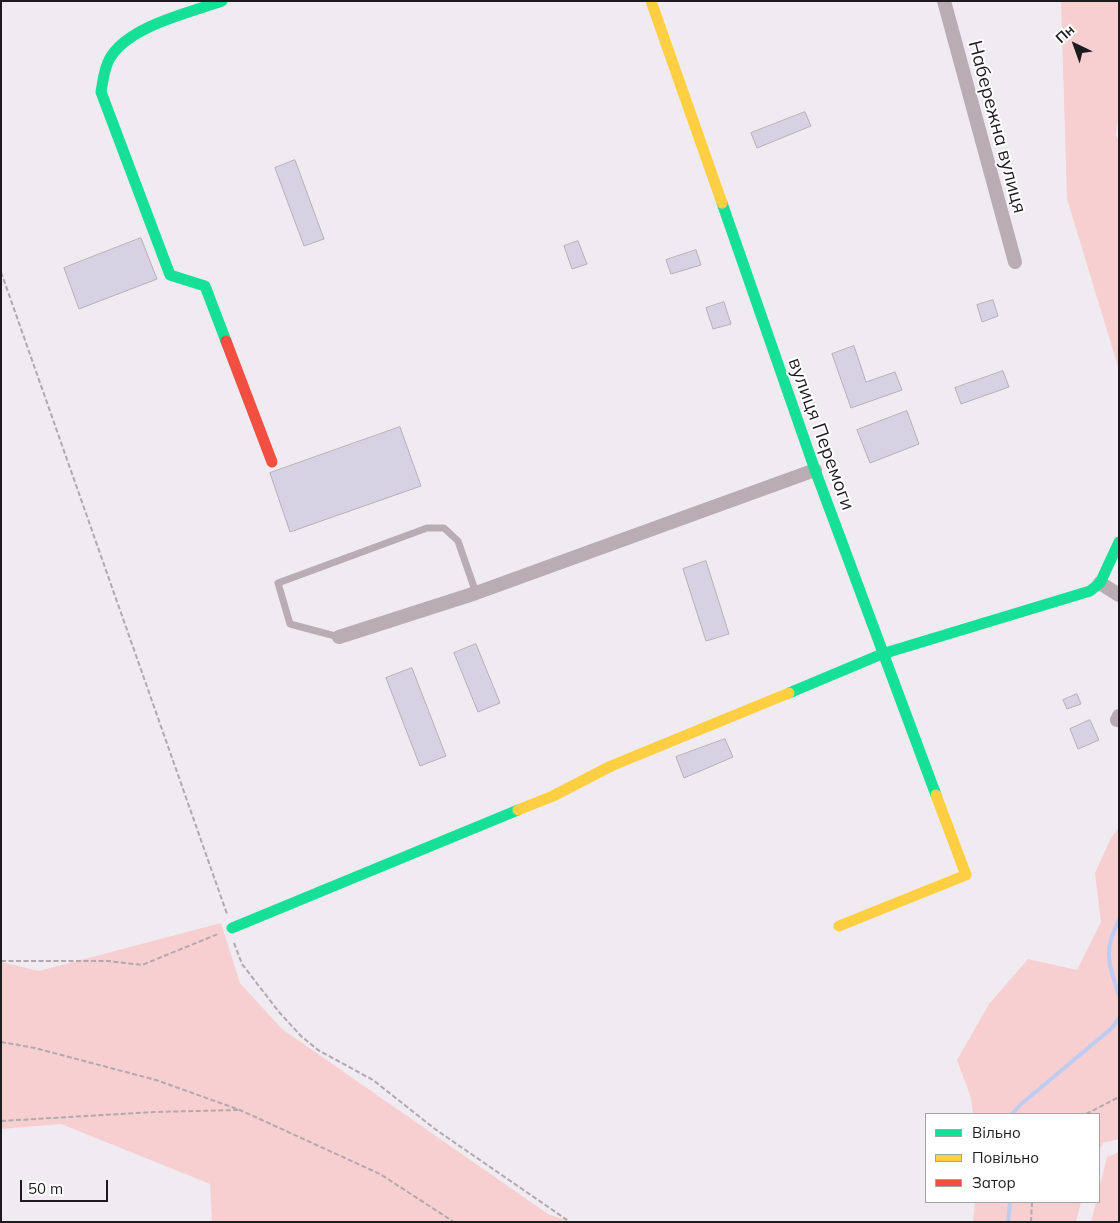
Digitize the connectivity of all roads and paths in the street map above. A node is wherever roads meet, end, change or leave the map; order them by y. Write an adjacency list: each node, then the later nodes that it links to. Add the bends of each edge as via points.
1 (222, 1): 6 (street, via 136,35 114,51 104,69 101,92 170,274 206,286)
2 (651, 1): 7 (street, вулиця Перемоги)
3 (944, 1): 4 (street, Набережна вулиця)
4 (1015, 262)
5 (1, 272): 15 (path)
6 (272, 462)
7 (815, 470): 10 (street); 13 (street, вулиця Перемоги)
8 (1119, 542): 9 (street)
9 (1100, 583): 11 (street); 13 (street, via 1090,591)
10 (476, 593): 12 (street); 12 (lane, via 458,541 444,528 428,528 278,583 290,624)
11 (1119, 595)
12 (339, 637)
13 (882, 654): 14 (street, вулиця Перемоги, via 966,875); 15 (street, via 611,766 553,796)
14 (839, 926)
15 (232, 928): 16 (path, via 142,965 108,961); 24 (path, via 242,964 301,1036 318,1050 373,1080 435,1129)
16 (1, 961)
17 (1, 1042): 19 (path, via 156,1080)
18 (1119, 1097): 20 (path)
19 (240, 1110): 21 (path); 23 (path, via 380,1174)
20 (1088, 1113)
21 (1, 1121)
22 (1032, 1203): 25 (path)
23 (454, 1222)
24 (570, 1222)
25 (1031, 1222)

